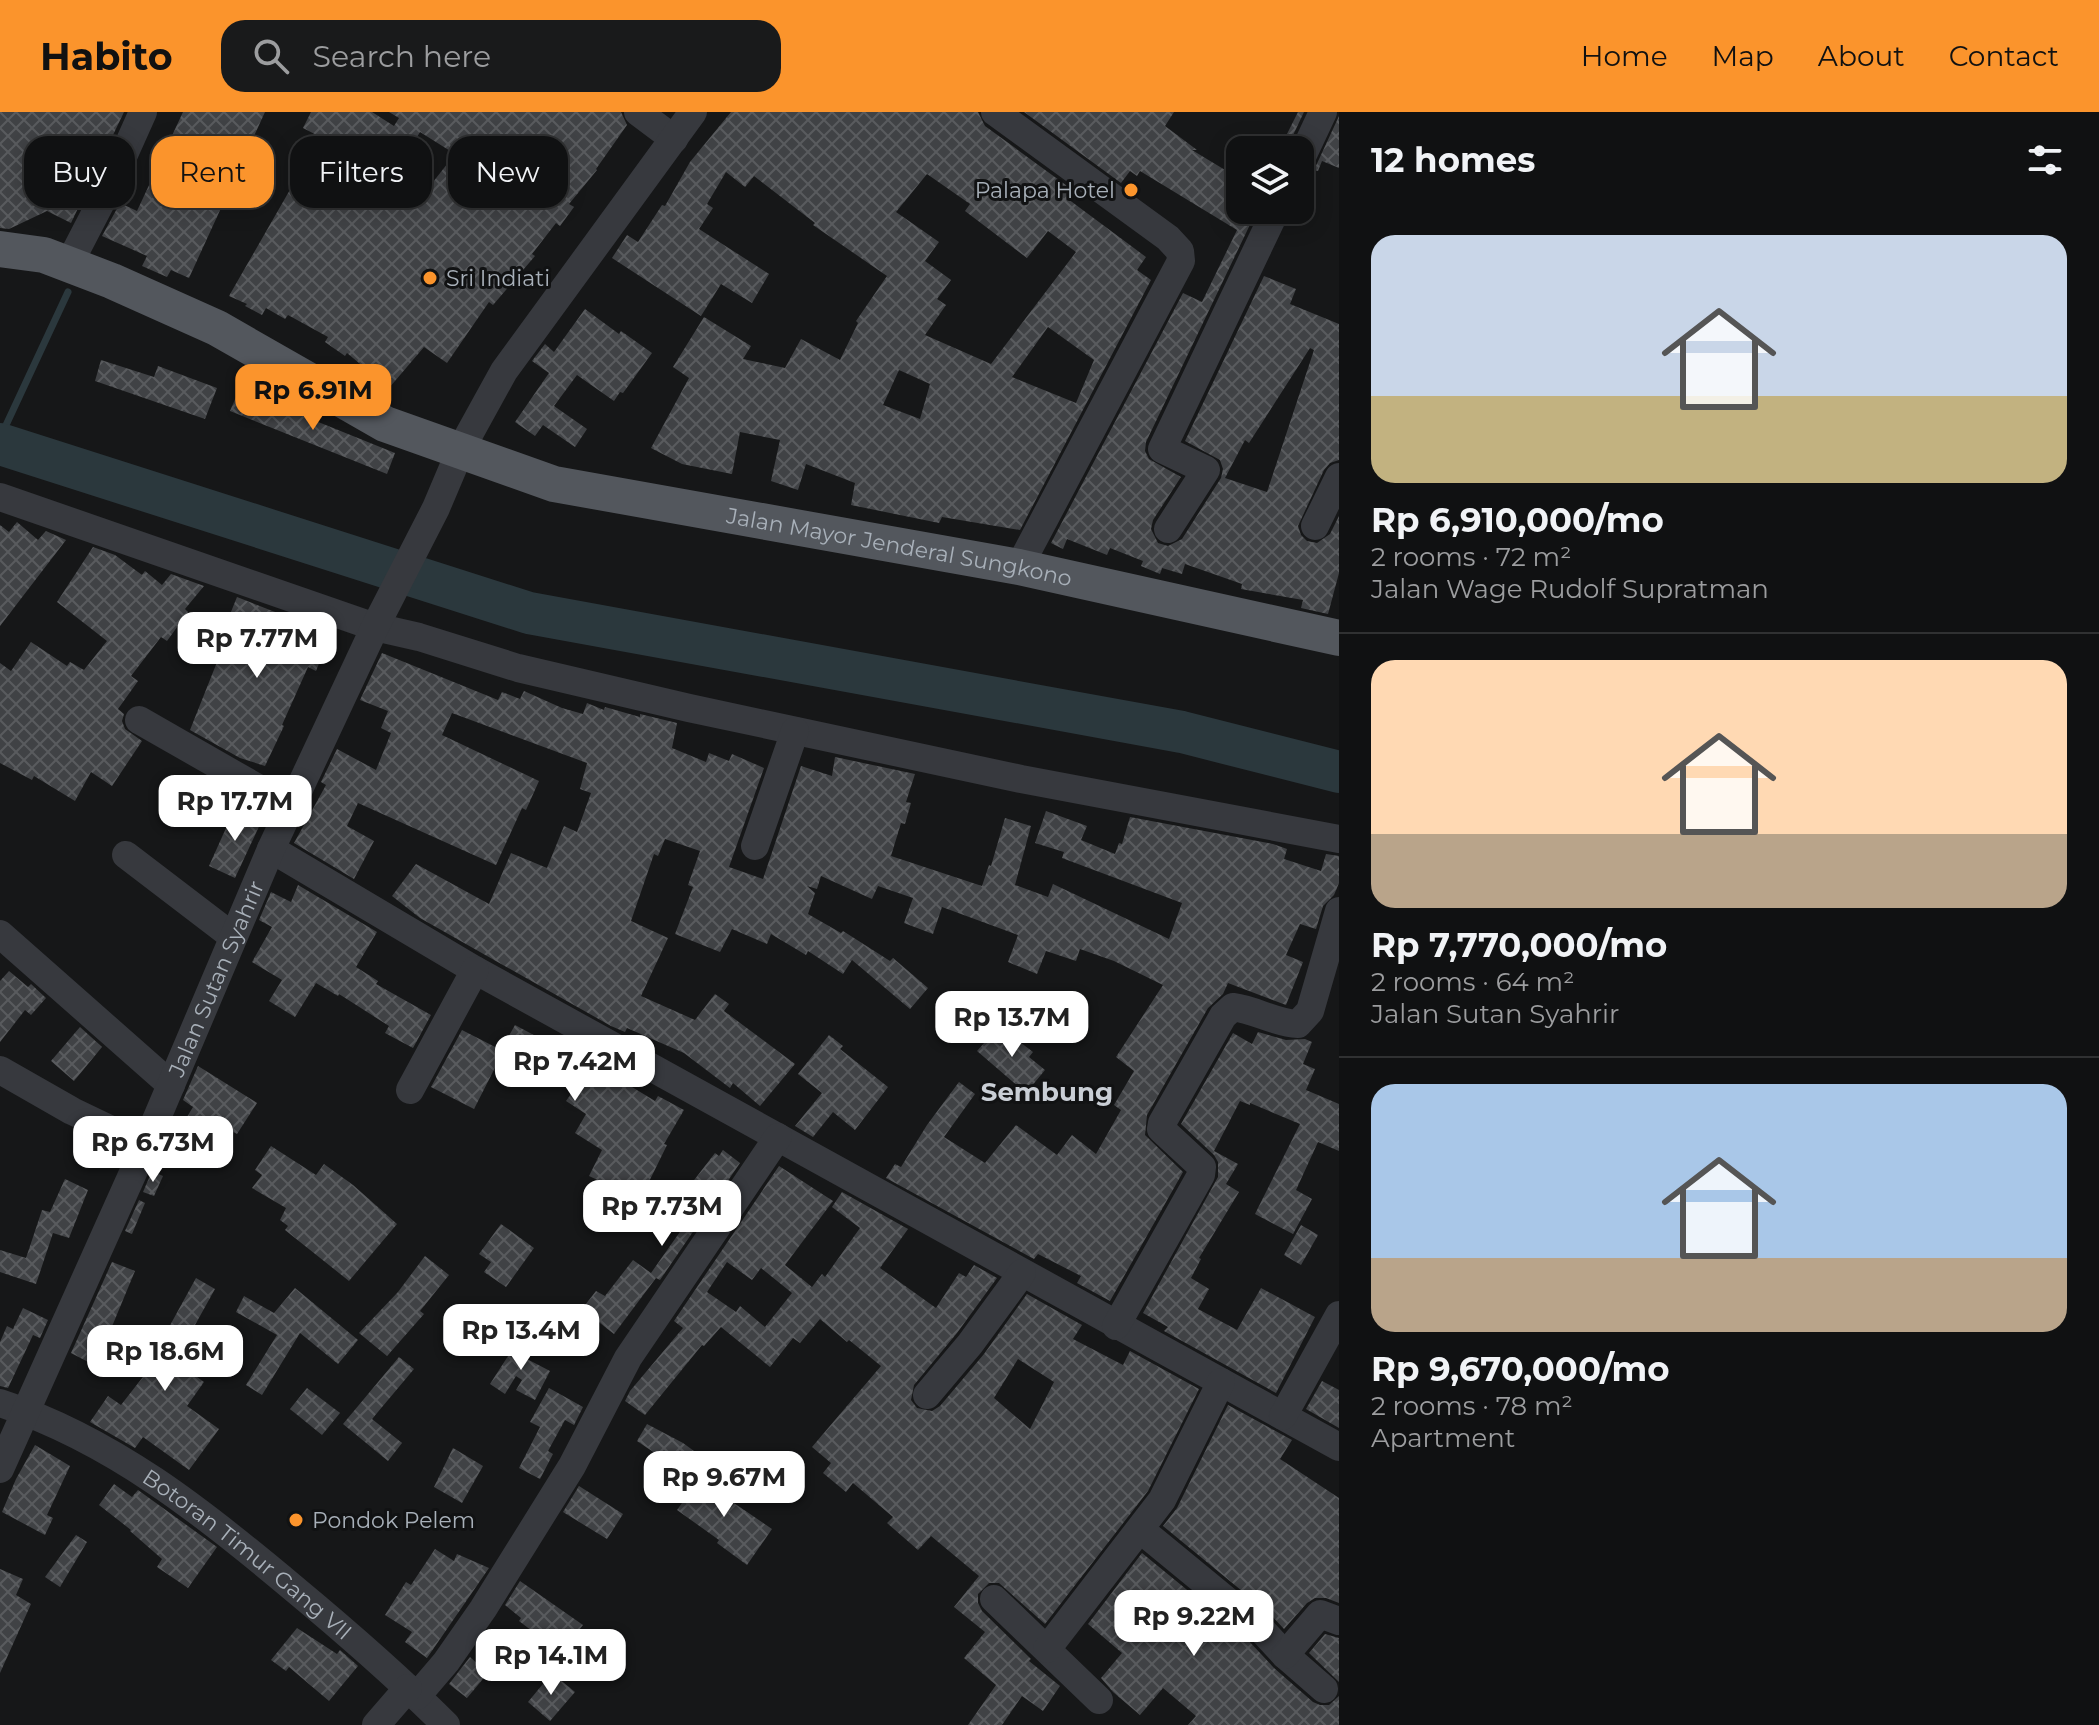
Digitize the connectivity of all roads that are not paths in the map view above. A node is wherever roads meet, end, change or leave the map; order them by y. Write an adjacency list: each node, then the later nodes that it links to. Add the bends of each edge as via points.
1 (143, 112): 10 (street)
2 (638, 112): 7 (street)
3 (693, 112): 7 (street, Jalan Sutan Syahrir)
4 (995, 112): 16 (street, via 1168,238 1180,251 1181,261)
5 (1323, 112): 6 (street)
6 (1312, 136)
7 (674, 139): 11 (street, Jalan Sutan Syahrir, via 504,371)
8 (1269, 224): 15 (street, via 1162,449 1206,470)
9 (0, 249): 10 (main road, Jalan Mayor Jenderal Sungkono)
10 (69, 264): 11 (main road, Jalan Mayor Jenderal Sungkono, via 217,328 385,424)
11 (461, 449): 16 (main road, Jalan Mayor Jenderal Sungkono, via 554,484); 17 (street, Jalan Sutan Syahrir)
12 (1336, 491): 14 (street)
13 (0, 497): 17 (street)
14 (1315, 526)
15 (1168, 529)
16 (1019, 567): 18 (main road, Jalan Mayor Jenderal Sungkono)
17 (378, 623): 20 (street, via 518,668); 21 (street, Jalan Sutan Syahrir)
18 (1339, 638)
19 (139, 720): 21 (street)
20 (795, 731): 22 (street); 23 (street)
21 (291, 807): 24 (street, Jalan Sutan Syahrir)
22 (1339, 839)
23 (755, 846)
24 (271, 849): 28 (street, Jalan Sutan Syahrir); 29 (street)
25 (126, 855): 28 (street)
26 (1339, 911): 37 (street, via 1310,1011 1298,1024 1233,1007 1162,1123 1161,1129 1202,1167 1201,1175)
27 (0, 934): 31 (street)
28 (232, 936): 31 (street, Jalan Sutan Syahrir)
29 (475, 970): 32 (street); 33 (street)
30 (0, 1070): 34 (street)
31 (171, 1085): 34 (street, Jalan Sutan Syahrir)
32 (410, 1090)
33 (778, 1137): 35 (street); 51 (street, via 628,1358 572,1466 483,1609 446,1662)
34 (145, 1146): 41 (street, Jalan Sutan Syahrir)
35 (1022, 1273): 37 (street); 39 (street)
36 (1339, 1315): 42 (street)
37 (1116, 1326): 38 (street)
38 (1221, 1382): 42 (street); 45 (street, via 1169,1487)
39 (927, 1395)
40 (0, 1403): 41 (street, Botoran Timur Gang VII)
41 (27, 1412): 44 (street, Jalan Sutan Syahrir); 51 (street, Botoran Timur Gang VII, via 86,1438 217,1524)
42 (1283, 1416): 43 (street)
43 (1339, 1447)
44 (0, 1469)
45 (1141, 1530): 48 (street); 49 (street, via 1259,1627)
46 (994, 1599): 48 (street)
47 (1339, 1621): 49 (street, via 1320,1614)
48 (1047, 1649): 52 (street)
49 (1285, 1655): 50 (street)
50 (1324, 1689)
51 (413, 1692): 53 (street); 54 (street, Botoran Timur Gang VII)
52 (1099, 1700)
53 (376, 1725)
54 (446, 1725)

